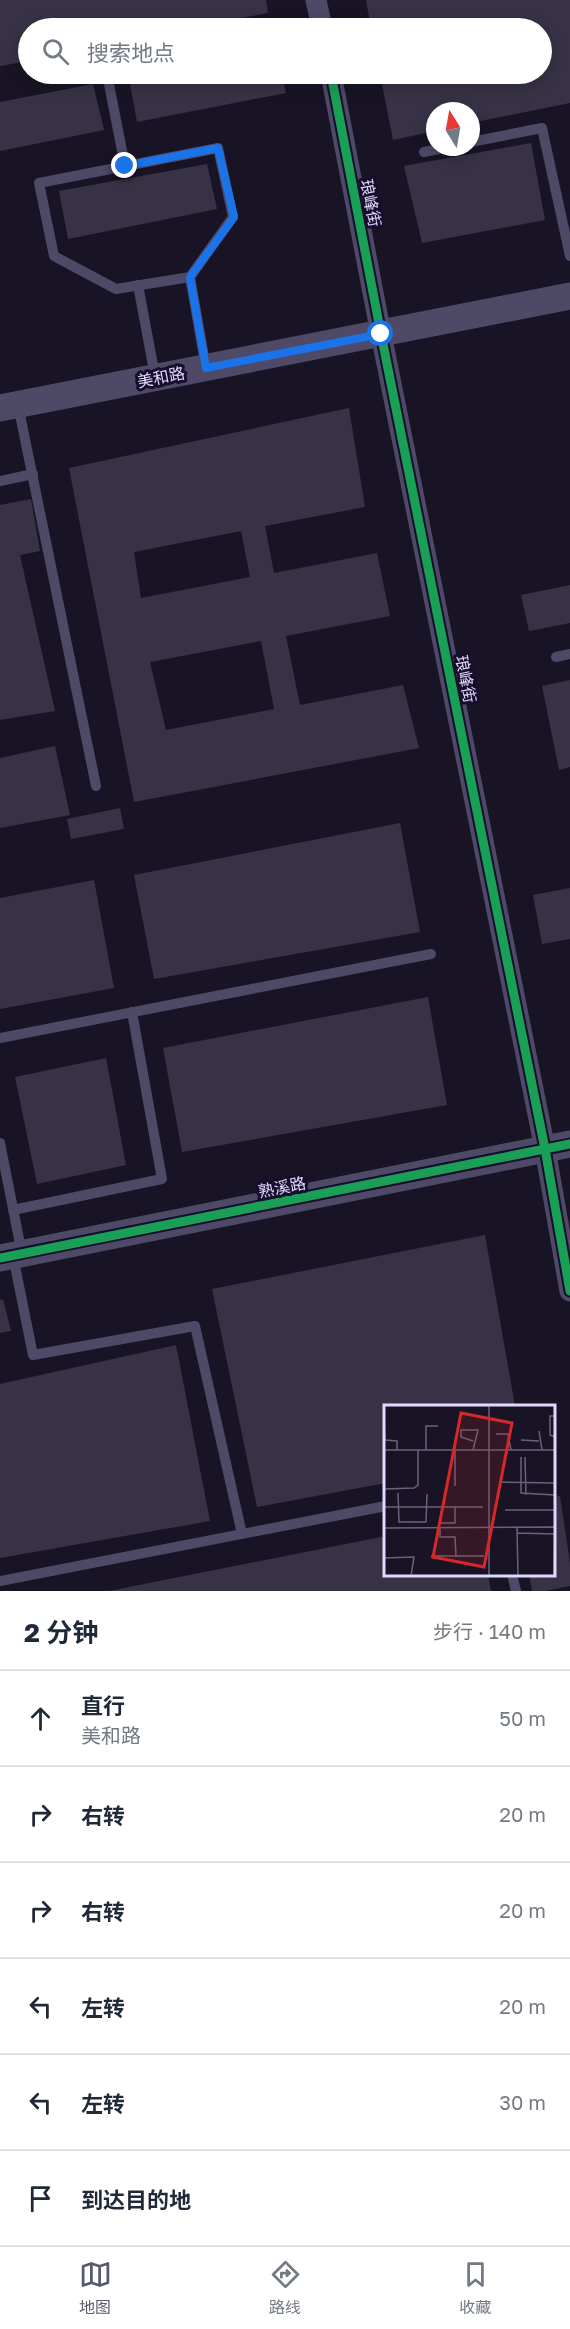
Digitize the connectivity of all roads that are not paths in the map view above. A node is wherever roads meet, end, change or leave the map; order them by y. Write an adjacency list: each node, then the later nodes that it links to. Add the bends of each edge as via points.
1 (316, 0): 2 (street)
2 (320, 18)
3 (109, 84): 6 (lane)
4 (333, 84): 11 (street, 琅峰街)
5 (480, 140): 7 (lane, via 542,128)
6 (125, 166): 8 (lane, via 218,148 234,217); 9 (lane, via 39,183 54,256 116,289)
7 (570, 256)
8 (190, 277): 9 (lane); 12 (lane)
9 (138, 285): 13 (lane)
10 (570, 296): 11 (street, 美和路)
11 (381, 334): 12 (street, 美和路); 24 (street, 琅峰街)
12 (206, 368): 13 (street, 美和路)
13 (156, 378): 14 (street, 美和路)
14 (9, 406): 15 (lane)
15 (33, 474): 16 (lane); 19 (lane)
16 (0, 481)
17 (570, 654): 18 (lane)
18 (556, 657)
19 (96, 786)
20 (431, 954): 21 (lane)
21 (132, 1012): 22 (lane); 25 (lane, via 162,1179)
22 (0, 1038)
23 (0, 1143): 25 (lane)
24 (558, 1147): 26 (street, 熟溪路); 27 (street, 琅峰街)
25 (13, 1210): 26 (lane)
26 (12, 1256): 29 (lane, via 33,1355 195,1326)
27 (570, 1292)
28 (384, 1506): 29 (lane)
29 (242, 1534): 31 (lane)
30 (512, 1576): 32 (lane)
31 (0, 1581)
32 (516, 1591)

